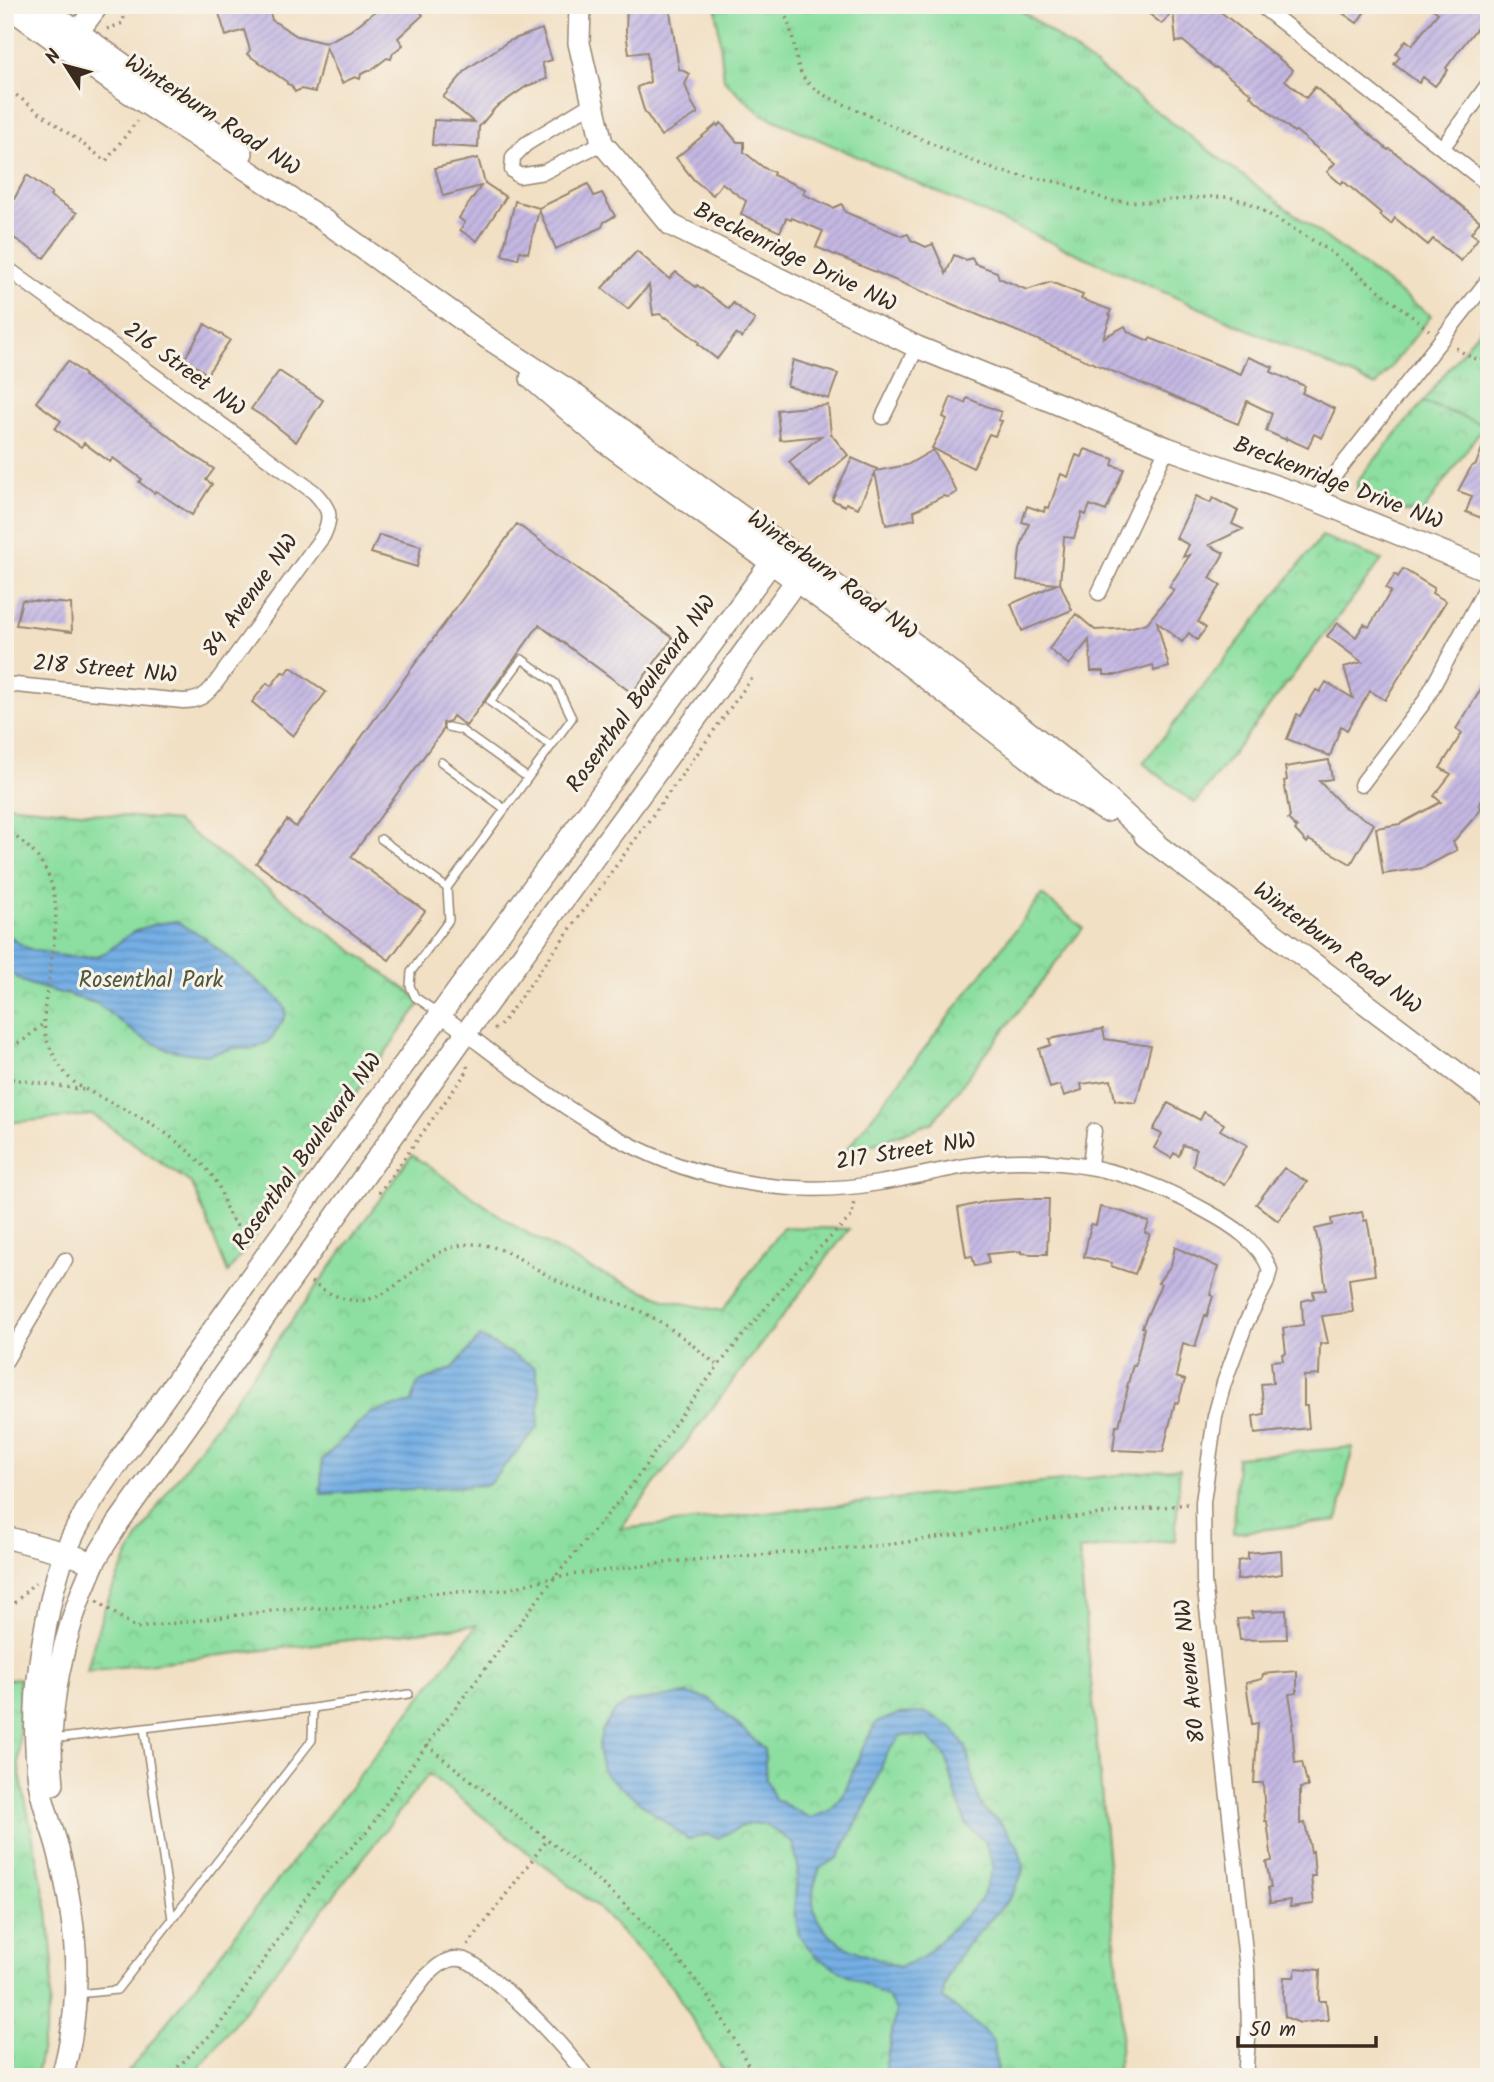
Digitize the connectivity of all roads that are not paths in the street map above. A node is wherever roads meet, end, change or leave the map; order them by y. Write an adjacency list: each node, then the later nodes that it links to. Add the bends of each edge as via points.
1 (6, 5): 6 (street, Winterburn Road NW)
2 (40, 5): 6 (street, Winterburn Road NW)
3 (98, 5): 6 (street)
4 (580, 5): 8 (street, Breckenridge Drive NW, via 579,43)
5 (1260, 5): 10 (street)
6 (86, 39): 19 (street, Winterburn Road NW, via 228,142 322,219 567,389)
7 (1489, 83): 10 (street)
8 (593, 103): 9 (street, Breckenridge Drive NW); 9 (street, via 526,144 513,156 512,170 519,176 544,172)
9 (602, 143): 14 (street, Breckenridge Drive NW, via 671,225)
10 (1443, 147): 11 (street)
11 (1489, 185)
12 (5, 267): 18 (street, 216 Street NW, via 314,492)
13 (1489, 279): 17 (street)
14 (917, 347): 15 (street); 16 (street, Breckenridge Drive NW)
15 (883, 418)
16 (1167, 448): 17 (street, Breckenridge Drive NW); 23 (street)
17 (1315, 500): 20 (street, Breckenridge Drive NW)
18 (330, 515): 25 (street, 84 Avenue NW, via 323,536 209,692)
19 (776, 555): 21 (street, Winterburn Road NW); 36 (street, Rosenthal Boulevard NW)
20 (1489, 571)
21 (802, 574): 37 (street, Rosenthal Boulevard NW); 38 (street, Winterburn Road NW, via 1060,782 1155,842)
22 (1489, 582): 32 (street, via 1424,701)
23 (1099, 593)
24 (5, 684): 25 (street, 218 Street NW, via 183,701)
25 (200, 698)
26 (454, 719): 28 (lane)
27 (448, 727): 28 (lane)
28 (461, 730): 31 (lane)
29 (551, 746): 29 (lane, via 572,718 555,683 522,659 490,702); 31 (lane)
30 (441, 762): 33 (lane)
31 (528, 778): 33 (lane)
32 (1361, 785)
33 (505, 809): 35 (lane)
34 (381, 839): 35 (lane)
35 (447, 888): 36 (lane, via 449,920 411,972 410,986 415,997)
36 (440, 1014): 37 (street, 217 Street NW); 45 (street, Rosenthal Boulevard NW, via 100,1488)
37 (466, 1033): 40 (street, 217 Street NW, via 620,1141 711,1175 784,1188 855,1186 996,1162); 46 (street, Rosenthal Boulevard NW)
38 (1489, 1097)
39 (1094, 1131): 40 (street)
40 (1090, 1165): 42 (street, 217 Street NW, via 1124,1173 1191,1202 1260,1250)
41 (65, 1260): 43 (street)
42 (1270, 1270): 57 (street, 80 Avenue NW, via 1224,1383 1203,1502 1204,1581 1247,1969)
43 (5, 1362)
44 (5, 1537): 45 (street)
45 (65, 1553): 46 (street); 51 (street, Rosenthal Boulevard NW, via 54,1585 35,1698 39,1782)
46 (94, 1563): 50 (street, Rosenthal Boulevard NW, via 67,1640)
47 (409, 1694): 48 (lane)
48 (313, 1708): 49 (lane); 52 (lane, via 312,1740)
49 (144, 1728): 50 (lane); 52 (lane)
50 (52, 1739): 51 (street, Rosenthal Boulevard NW)
51 (57, 1846): 53 (street, Rosenthal Boulevard NW, via 71,1911)
52 (172, 1919): 53 (lane, via 117,1990)
53 (76, 1994): 54 (street, Rosenthal Boulevard NW)
54 (62, 2077)
55 (349, 2077): 56 (street, via 436,1966 459,1958 528,2011)
56 (587, 2077)
57 (1245, 2077)

